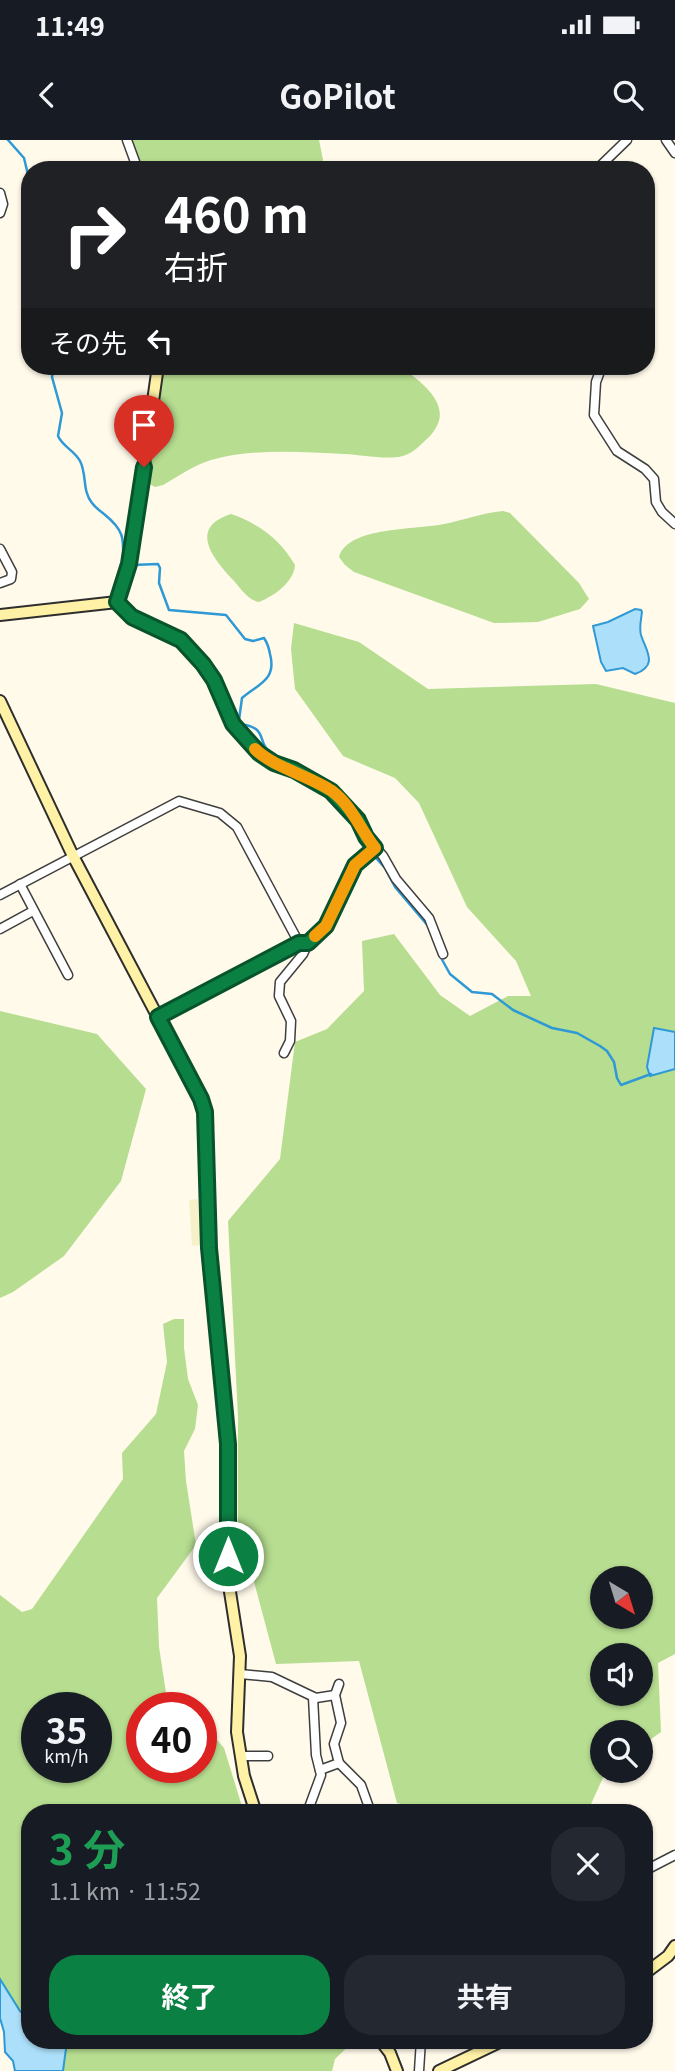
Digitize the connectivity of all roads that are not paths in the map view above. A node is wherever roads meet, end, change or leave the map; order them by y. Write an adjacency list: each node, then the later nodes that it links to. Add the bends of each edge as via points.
1 (127, 140): 5 (street)
2 (627, 140): 6 (street)
3 (666, 140): 4 (street)
4 (675, 153)
5 (135, 161)
6 (605, 161)
7 (0, 193): 8 (street)
8 (0, 213)
9 (157, 375): 14 (street, via 129,564)
10 (599, 375): 11 (street, via 594,415 617,451 654,480 656,502)
11 (675, 524)
12 (0, 549): 13 (street, via 12,572 11,579)
13 (0, 583)
14 (117, 602): 15 (street); 17 (street, via 132,617 181,640 214,680 233,724 259,753 331,791 358,820)
15 (0, 615)
16 (0, 701): 18 (street)
17 (375, 848): 24 (street, via 355,865 326,926); 25 (street, via 429,918)
18 (73, 856): 19 (street); 23 (street, via 179,801 220,813 237,827); 27 (street)
19 (20, 884): 20 (street); 21 (street)
20 (0, 895)
21 (33, 911): 22 (street); 26 (street)
22 (0, 929)
23 (299, 943): 24 (street); 27 (street)
24 (308, 943): 28 (street, via 278,989 291,1021)
25 (443, 954)
26 (68, 975)
27 (158, 1017): 29 (street, via 205,1112 209,1248 228,1444 228,1578)
28 (284, 1053)
29 (240, 1674): 32 (street, via 272,1677); 33 (street)
30 (339, 1684): 31 (street)
31 (335, 1695): 32 (street); 35 (street, via 341,1723 334,1744)
32 (313, 1697): 36 (street)
33 (240, 1756): 34 (street); 37 (street)
34 (268, 1756)
35 (339, 1763): 36 (street); 39 (street, via 361,1785)
36 (320, 1770): 38 (street)
37 (253, 1804)
38 (310, 1804)
39 (368, 1804)
40 (675, 1855): 41 (street)
41 (653, 1866)
42 (675, 1946): 43 (street)
43 (653, 1968)
44 (387, 2049): 47 (street)
45 (420, 2049): 48 (street)
46 (484, 2049): 49 (street)
47 (397, 2071)
48 (419, 2071)
49 (439, 2071)

